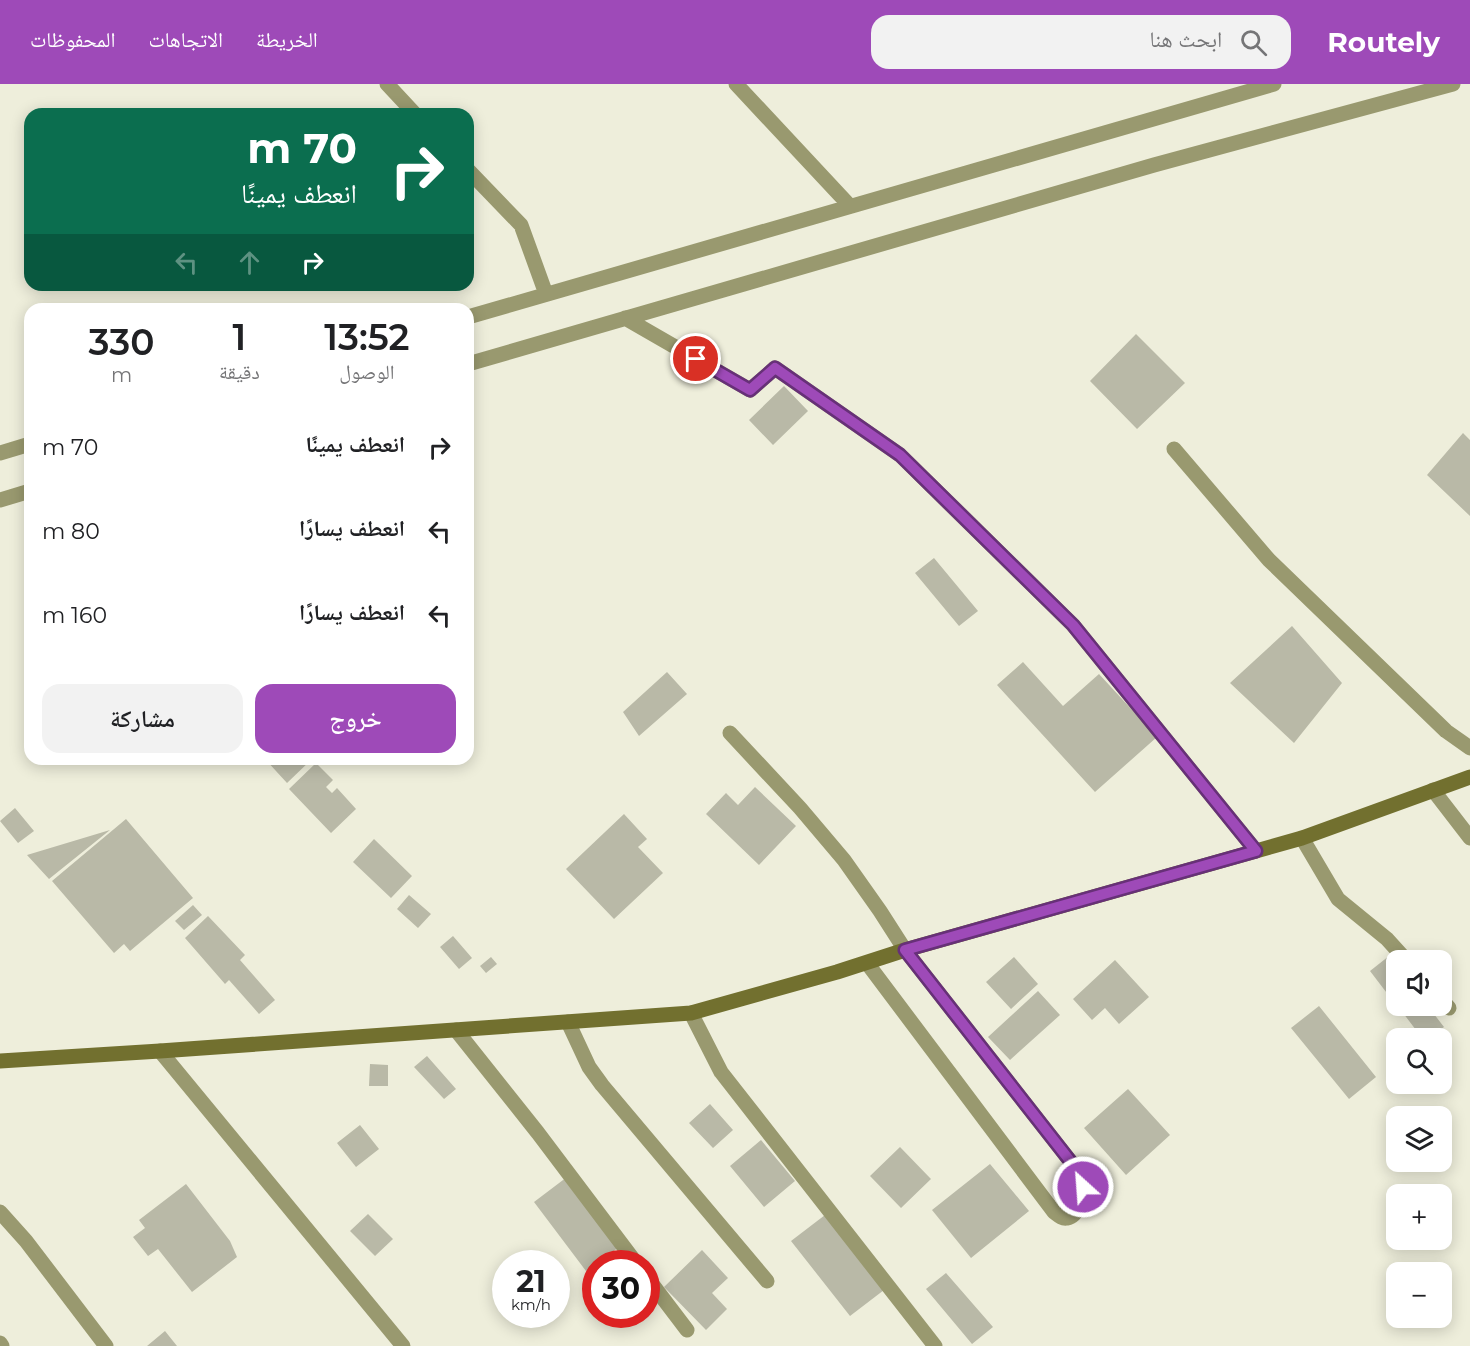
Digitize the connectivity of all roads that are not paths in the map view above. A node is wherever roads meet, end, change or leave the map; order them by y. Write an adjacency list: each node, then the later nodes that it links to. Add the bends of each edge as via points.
1 (387, 84): 5 (street)
2 (736, 84): 7 (street)
3 (1274, 84): 7 (street)
4 (1453, 84): 10 (street, via 1154,165)
5 (409, 108)
6 (474, 176): 8 (street, via 520,225)
7 (850, 206): 8 (street)
8 (546, 294): 9 (street)
9 (474, 315)
10 (625, 318): 11 (street); 23 (street, via 750,390 775,368 900,455 1073,625)
11 (474, 362)
12 (24, 446): 14 (street)
13 (1173, 449): 18 (street, via 1269,560 1446,731)
14 (0, 453)
15 (24, 493): 16 (street)
16 (0, 500)
17 (729, 734): 24 (street, via 844,860)
18 (1470, 748)
19 (1470, 777): 20 (main road)
20 (1433, 790): 21 (main road); 22 (street)
21 (1302, 838): 23 (main road); 25 (street, via 1338,899)
22 (1470, 838)
23 (1256, 851): 24 (main road)
24 (905, 950): 26 (main road); 26 (street, via 1078,1171 1083,1192 1075,1214 1063,1218 1054,1212)
25 (1397, 950)
26 (867, 963): 27 (main road)
27 (691, 1013): 28 (main road); 39 (street, via 721,1072)
28 (568, 1022): 29 (main road); 34 (street, via 602,1085)
29 (456, 1030): 30 (main road); 33 (street)
30 (160, 1051): 31 (main road); 38 (street)
31 (0, 1061)
32 (0, 1212): 37 (street)
33 (626, 1250)
34 (767, 1281)
35 (660, 1294): 36 (street)
36 (687, 1330)
37 (106, 1346)
38 (403, 1346)
39 (935, 1346)

